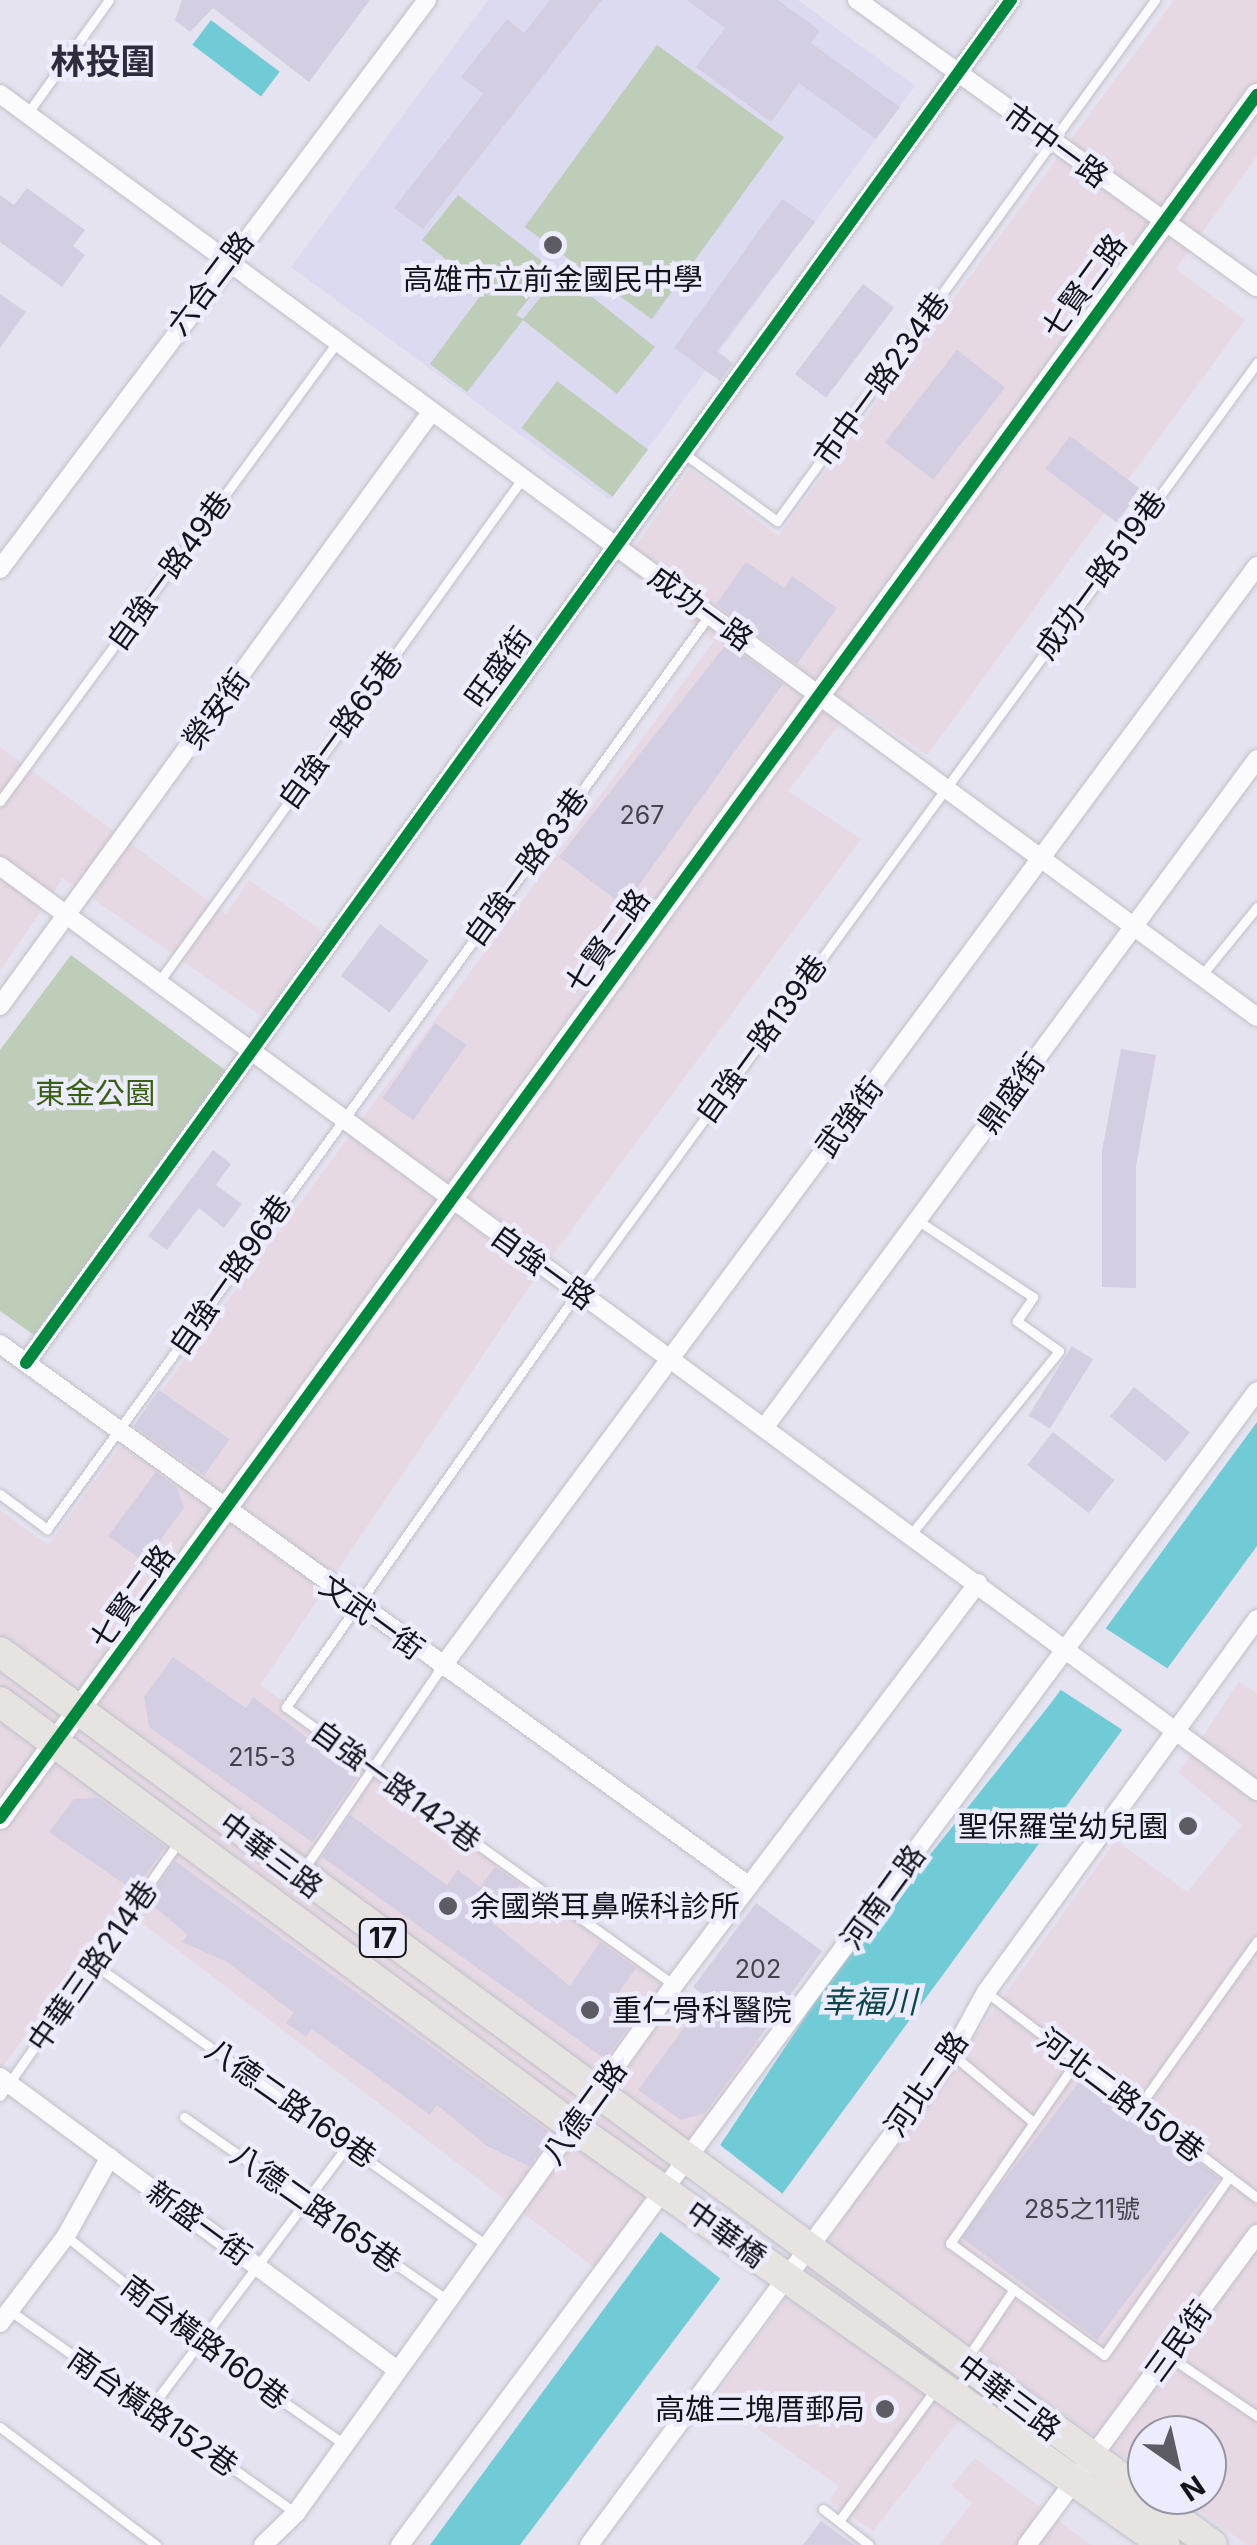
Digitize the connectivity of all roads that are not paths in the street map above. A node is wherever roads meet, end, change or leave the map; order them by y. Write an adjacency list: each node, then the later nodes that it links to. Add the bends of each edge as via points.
1 (110, 0): 9 (lane)
2 (427, 0): 12 (street, 六合二路)
3 (856, 0): 6 (street, 市中一路)
4 (1011, 0): 6 (street, 旺盛街)
5 (1155, 0): 10 (lane)
6 (958, 74): 10 (street, 市中一路); 17 (street, 旺盛街)
7 (0, 94): 9 (street, 成功一路)
8 (1257, 95): 11 (street, 七賢二路)
9 (27, 114): 12 (street, 成功一路)
10 (1054, 144): 11 (street, 市中一路); 17 (lane, 市中一路234巷, via 777,522)
11 (1162, 223): 13 (street, 市中一路); 23 (street, 七賢二路)
12 (226, 260): 14 (street, 成功一路); 21 (street, 六合二路)
13 (1257, 287)
14 (338, 341): 16 (street, 成功一路); 26 (lane, 自強一路49巷)
15 (1257, 363): 25 (lane, 成功一路519巷)
16 (432, 411): 18 (street, 成功一路); 30 (street, 榮安街)
17 (684, 453): 19 (street, 旺盛街)
18 (523, 478): 19 (street, 成功一路); 33 (lane, 自強一路65巷)
19 (616, 546): 22 (street, 成功一路); 36 (street, 旺盛街)
20 (1257, 566): 27 (street, 武強街)
21 (0, 569)
22 (710, 614): 23 (street, 成功一路); 37 (lane, 自強一路83巷)
23 (816, 693): 25 (street, 成功一路); 38 (street, 七賢二路)
24 (1257, 759): 31 (street, 鼎盛街)
25 (944, 787): 27 (street, 成功一路); 40 (lane, 自強一路139巷)
26 (0, 802)
27 (1041, 858): 31 (street, 成功一路); 42 (street, 武強街)
28 (0, 866): 30 (street, 自強一路)
29 (1257, 907): 32 (lane)
30 (67, 916): 33 (street, 自強一路); 34 (street, 榮安街)
31 (1134, 926): 32 (street, 成功一路); 39 (street, 鼎盛街)
32 (1201, 976): 35 (street, 成功一路)
33 (158, 983): 36 (street, 自強一路)
34 (0, 1006)
35 (1257, 1016)
36 (251, 1052): 37 (street, 自強一路); 43 (street, 旺盛街)
37 (341, 1119): 38 (street, 自強一路); 46 (lane, 自強一路96巷)
38 (450, 1200): 40 (street, 自強一路); 48 (street, 七賢二路)
39 (917, 1220): 45 (street, 鼎盛街); 49 (lane, via 1034,1297 1016,1320 1059,1351)
40 (578, 1292): 42 (street, 自強一路); 51 (lane, 自強一路142巷)
41 (0, 1344): 43 (street, 文武一街)
42 (670, 1359): 45 (street, 自強一路); 55 (street, 武強街)
43 (26, 1363): 46 (street, 文武一街)
44 (1257, 1392): 53 (street, 河南二路)
45 (764, 1428): 49 (street, 自強一路)
46 (120, 1432): 47 (lane, 自強一路96巷, via 47,1530); 48 (street, 文武一街)
47 (0, 1494)
48 (225, 1509): 51 (street, 文武一街); 57 (street, 七賢二路)
49 (911, 1534): 50 (street, 自強一路)
50 (978, 1583): 53 (street, 自強一路); 65 (street, 八德二路)
51 (355, 1604): 55 (street, 文武一街); 60 (lane, 自強一路142巷, via 286,1707)
52 (1257, 1619): 58 (street, 河北二路)
53 (1066, 1646): 58 (street, 自強一路); 80 (street, 河南二路)
54 (0, 1652): 57 (main road, 中華三路 / 17)
55 (442, 1668): 60 (lane); 65 (street, 文武一街)
56 (0, 1702): 59 (main road, 中華三路 / 17)
57 (79, 1712): 59 (street, 七賢二路); 64 (main road, 中華三路 / 17)
58 (1167, 1724): 61 (street); 69 (street, 河北二路)
59 (54, 1744): 62 (street, 七賢二路); 63 (main road, 中華三路 / 17)
60 (372, 1770): 64 (lane); 68 (lane, 自強一路142巷)
61 (1257, 1792)
62 (0, 1818)
63 (182, 1836): 67 (lane, 中華三路214巷); 77 (main road, 中華三路 / 17)
64 (298, 1876): 73 (main road, 中華三路 / 17)
65 (748, 1885): 68 (street, 八德二路)
66 (1257, 1942): 74 (lane)
67 (95, 1965): 72 (lane, 中華三路214巷); 78 (lane, 八德二路169巷)
68 (674, 1985): 73 (street, 八德二路)
69 (986, 1992): 70 (street, 河北二路); 71 (lane, 河北二路150巷)
70 (952, 2054): 76 (lane); 88 (street, 河北二路)
71 (1076, 2062): 74 (lane, 河北二路150巷); 76 (lane)
72 (3, 2085): 79 (street, 新盛一街)
73 (598, 2096): 77 (street, 八德二路); 80 (main road, 中華三路 / 17)
74 (1138, 2108): 81 (lane, 河北二路150巷)
75 (184, 2117): 83 (lane, 八德二路165巷)
76 (1032, 2122): 91 (lane, via 950,2243)
77 (575, 2128): 82 (main road, 中華三路 / 17); 87 (street, 八德二路)
78 (349, 2144): 83 (lane); 87 (lane, 八德二路169巷)
79 (110, 2157): 86 (street); 89 (street, 新盛一街)
80 (689, 2160): 82 (street, 河南二路); 88 (main road, 中華橋 / 17)
81 (1229, 2177): 84 (lane, 河北二路150巷); 91 (lane, via 1104,2355)
82 (666, 2190): 90 (main road, 中華橋 / 17); 109 (street, 河南二路)
83 (304, 2198): 89 (lane); 92 (lane, 八德二路165巷)
84 (1257, 2198)
85 (1257, 2234): 95 (street, 三民街)
86 (66, 2236): 93 (street); 94 (lane, 南台橫路160巷)
87 (485, 2244): 92 (street, 八德二路)
88 (807, 2249): 90 (street, 河北二路); 96 (main road, 中華三路 / 17)
89 (260, 2268): 94 (lane); 97 (street, 新盛一街)
90 (786, 2278): 98 (main road, 中華三路 / 17); 110 (street, 河北二路)
91 (1014, 2289): 96 (lane)
92 (446, 2300): 97 (street, 八德二路)
93 (5, 2317): 99 (lane, 南台橫路152巷)
94 (201, 2344): 99 (lane); 102 (lane, 南台橫路160巷)
95 (1167, 2355): 100 (lane); 103 (street, 三民街)
96 (963, 2363): 103 (main road, 中華三路 / 17)
97 (398, 2370): 102 (street, 八德二路)
98 (939, 2384): 103 (main road, 中華三路 / 17); 106 (lane)
99 (149, 2410): 105 (lane, 南台橫路152巷)
100 (1257, 2416)
101 (0, 2427): 107 (lane)
102 (346, 2445): 105 (street, 八德二路)
103 (1083, 2470): 112 (street, 三民街); 113 (main road, 中華三路 / 17); 114 (main road, 中華三路 / 17)
104 (823, 2509): 106 (lane)
105 (296, 2514): 108 (street, 八德二路)
106 (839, 2521): 111 (lane)
107 (156, 2545)
108 (263, 2545)
109 (400, 2545)
110 (589, 2545)
111 (869, 2545)
112 (1027, 2545)
113 (1165, 2545)
114 (1212, 2545)

